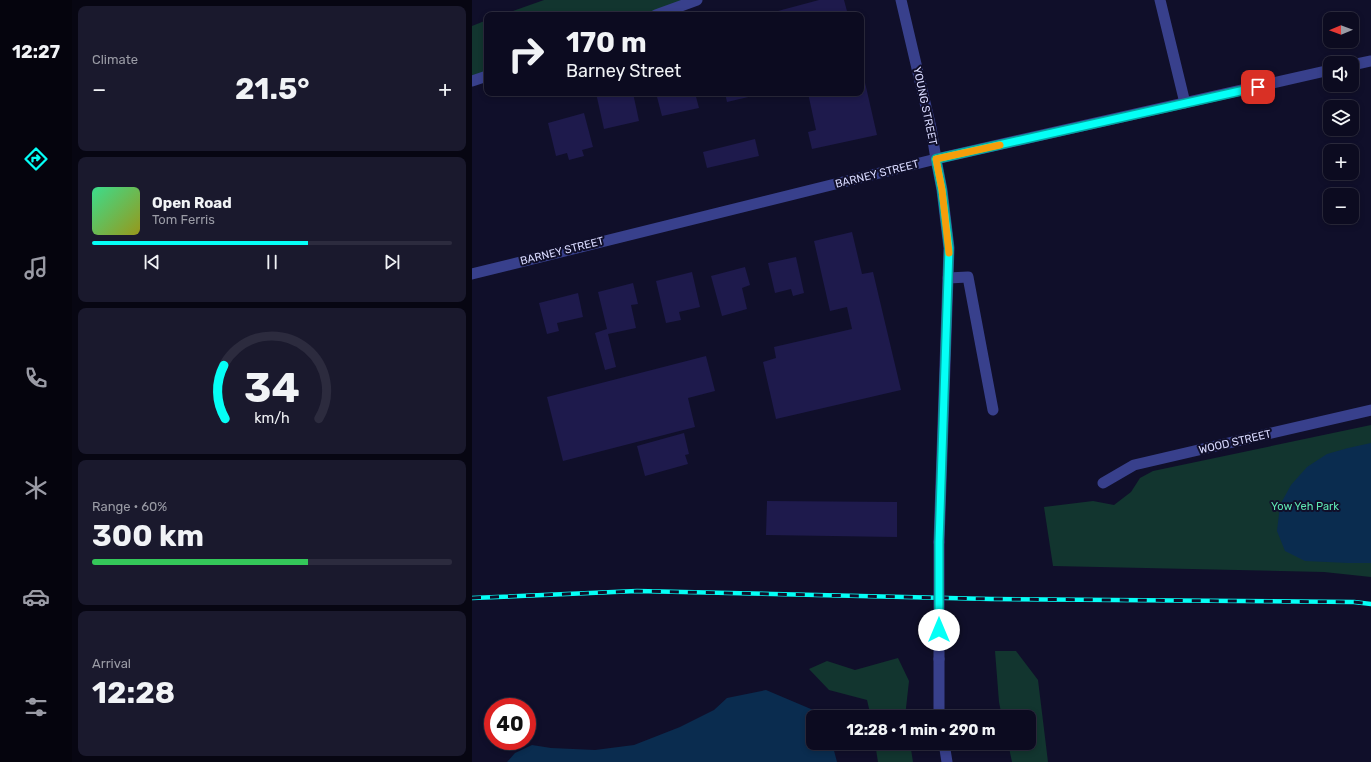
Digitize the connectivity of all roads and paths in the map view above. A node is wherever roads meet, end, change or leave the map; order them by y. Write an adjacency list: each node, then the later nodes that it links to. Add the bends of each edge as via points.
1 (697, 0): 4 (street)
2 (901, 0): 11 (street, YOUNG STREET)
3 (1160, 0): 10 (street)
4 (664, 12)
5 (1371, 61): 6 (street)
6 (1359, 64)
7 (1323, 72): 10 (street, BARNEY STREET)
8 (484, 77): 9 (street)
9 (472, 81)
10 (1185, 103): 11 (street, BARNEY STREET)
11 (936, 159): 12 (street, BARNEY STREET); 13 (street, YOUNG STREET, via 949,248)
12 (472, 274)
13 (948, 278): 14 (street, via 968,277); 17 (street, YOUNG STREET, bridge, via 939,542)
14 (993, 410)
15 (1371, 410): 16 (street, WOOD STREET, via 1134,465)
16 (1103, 483)
17 (939, 710)
18 (945, 750): 19 (street)
19 (947, 762)

